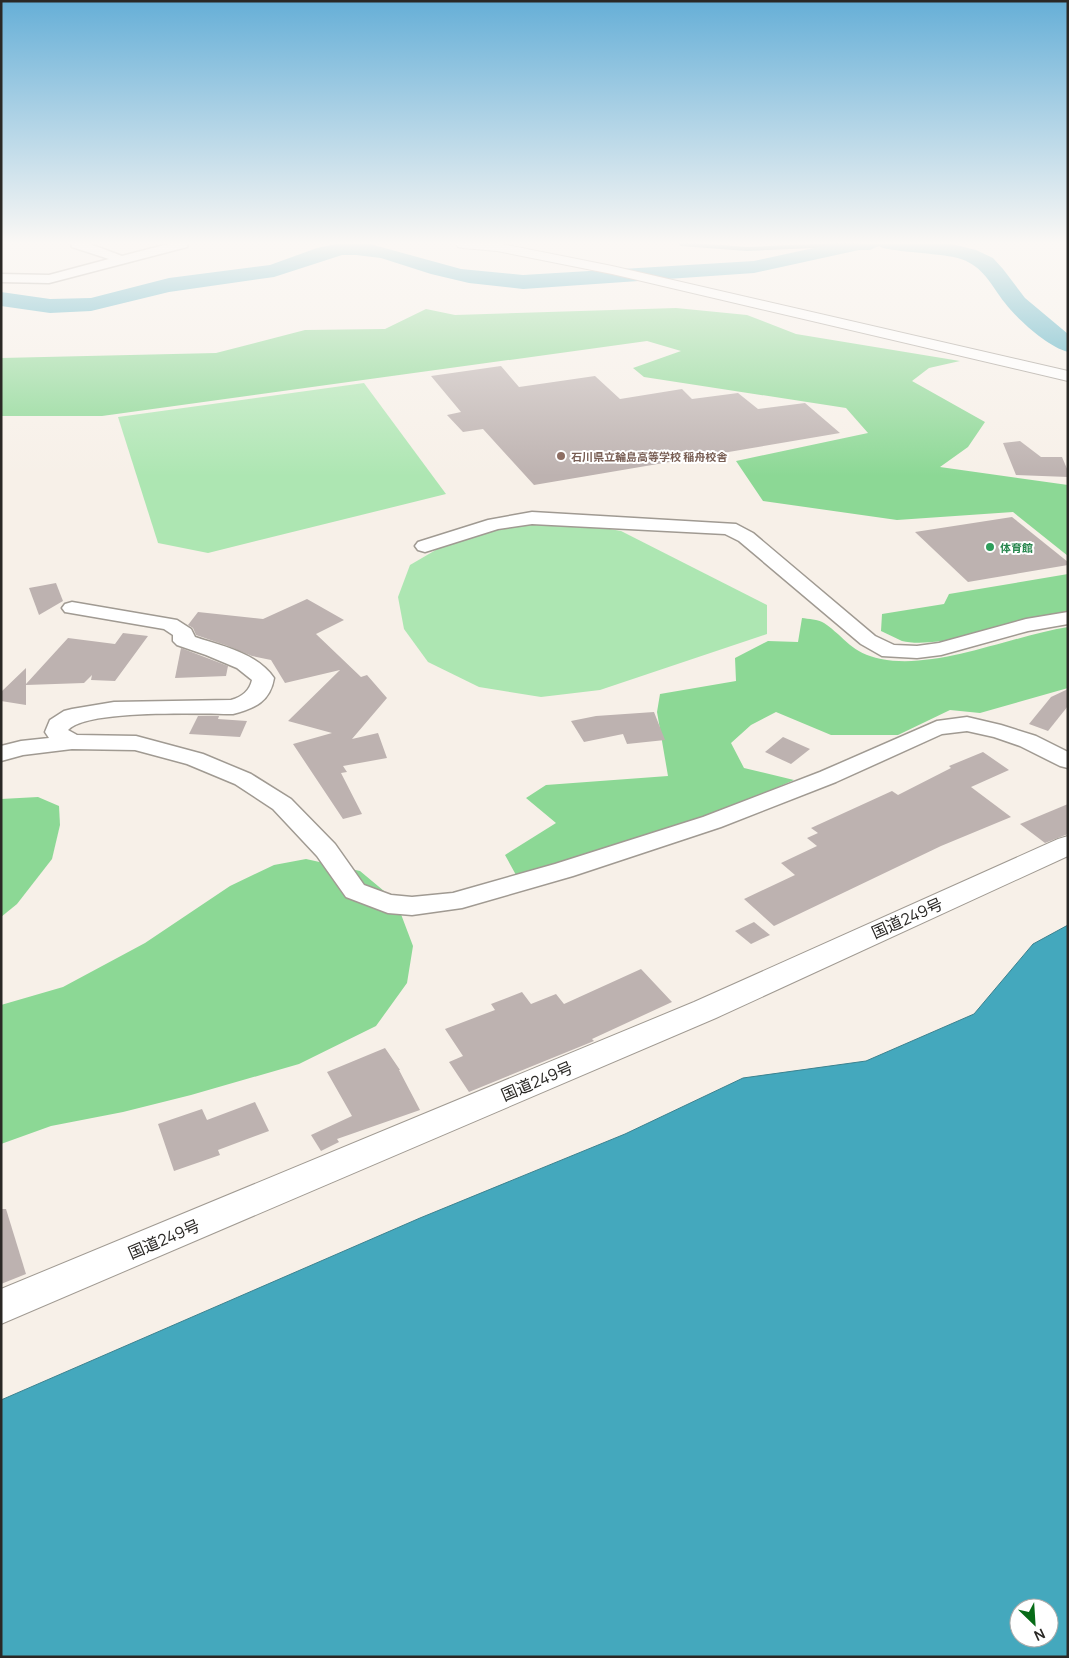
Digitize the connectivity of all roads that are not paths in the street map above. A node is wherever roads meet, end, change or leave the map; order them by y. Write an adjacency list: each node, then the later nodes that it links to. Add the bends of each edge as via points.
1 (834, 321): 2 (main road)
2 (1068, 376)
3 (424, 546): 5 (street, via 495,524 532,518 729,528 746,536 868,640 890,651 941,649)
4 (72, 608): 6 (street, via 170,624 184,632 184,641 245,663 263,678 261,690 246,703 232,707 114,709 72,716 58,725 56,732)
5 (1068, 618)
6 (72, 742): 7 (street, via 21,748); 8 (street, via 136,743 195,759 243,779 282,804 326,850 354,890 388,904 412,906 453,902 712,822 828,777 937,728 967,724 1002,732)
7 (1, 754)
8 (1068, 761)
9 (1068, 845): 10 (main road, 国道249号, via 705,1010)
10 (1, 1307)

